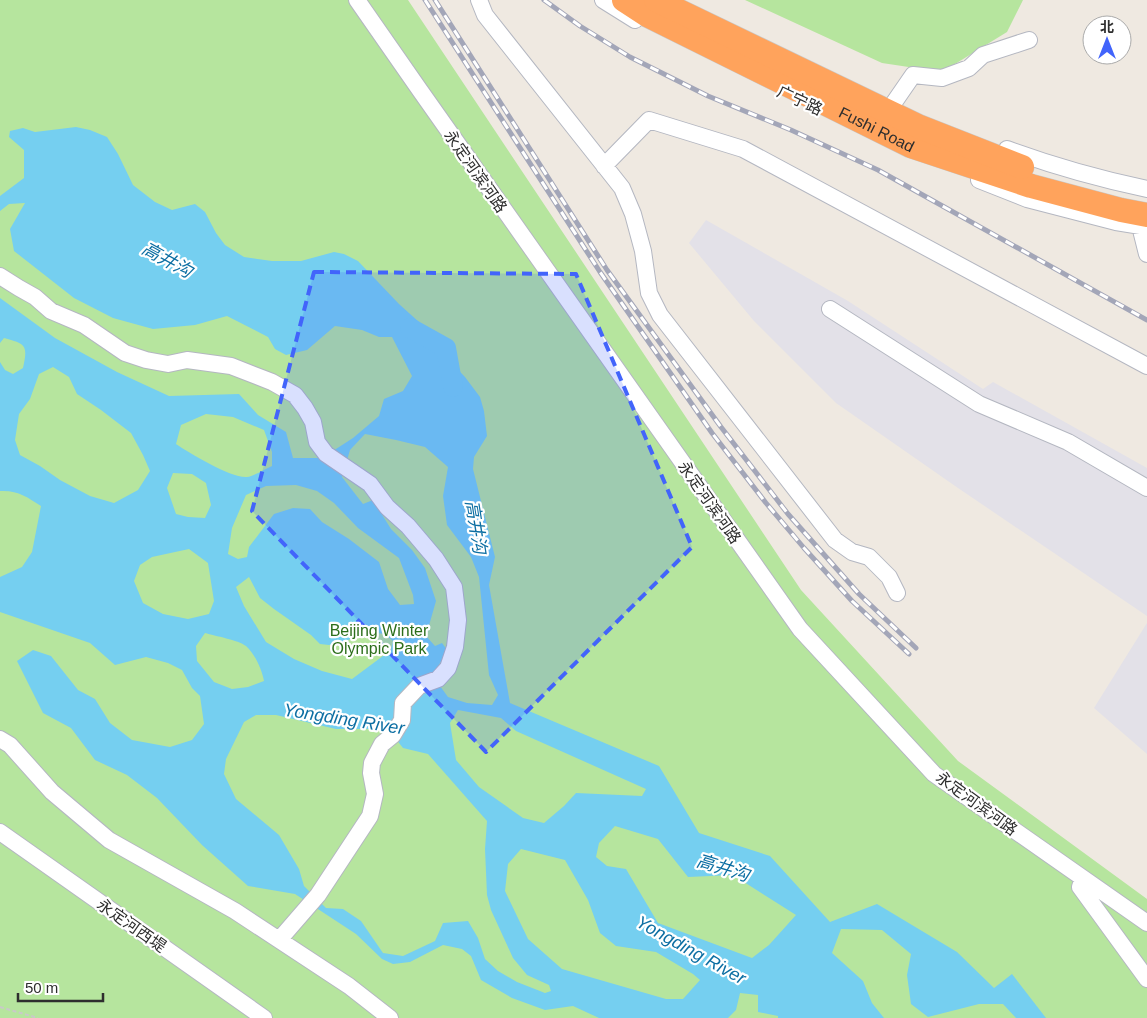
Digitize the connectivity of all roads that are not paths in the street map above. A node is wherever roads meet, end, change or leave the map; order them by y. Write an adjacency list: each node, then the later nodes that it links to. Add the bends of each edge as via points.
1 (357, 0): 21 (street, 永定河滨河路, via 800,629 934,774)
2 (479, 0): 9 (street, via 485,14)
3 (603, 0): 12 (street, 广宁路, via 644,27 911,153 1027,199 1116,222)
4 (624, 0): 12 (highway, Fushi Road, via 647,15 911,146 1031,186 1121,210)
5 (656, 0): 11 (highway, Fushi Road, via 920,127 1036,172)
6 (681, 0): 8 (street, via 834,78)
7 (1029, 40): 8 (street, via 983,55 969,68 942,78 913,75)
8 (893, 104): 10 (street, via 1042,162)
9 (604, 166): 16 (street, via 649,120 743,149); 18 (street, via 622,188 633,214 643,251 648,293 660,315 835,540 852,552 869,557 888,577)
10 (1147, 189)
11 (1147, 200)
12 (1145, 223): 13 (street)
13 (1147, 254)
14 (0, 276): 23 (street, via 125,353 168,364 186,360 231,366 295,394 326,454 370,484 436,559 454,588 458,620 455,647 448,668 438,679 419,686 403,703 402,720 394,736 382,744 372,763 375,794 370,816 318,895)
15 (830, 309): 17 (street, via 980,404 1068,442)
16 (1147, 365)
17 (1147, 488)
18 (897, 593)
19 (0, 739): 23 (street, via 10,745 52,792 109,840 236,911)
20 (0, 832): 25 (street, 永定河西堤)
21 (1083, 878): 22 (street, 永定河滨河路); 24 (street, via 1080,887)
22 (1147, 923)
23 (279, 940): 26 (street, via 349,986)
24 (1147, 979)
25 (264, 1018)
26 (390, 1018)

